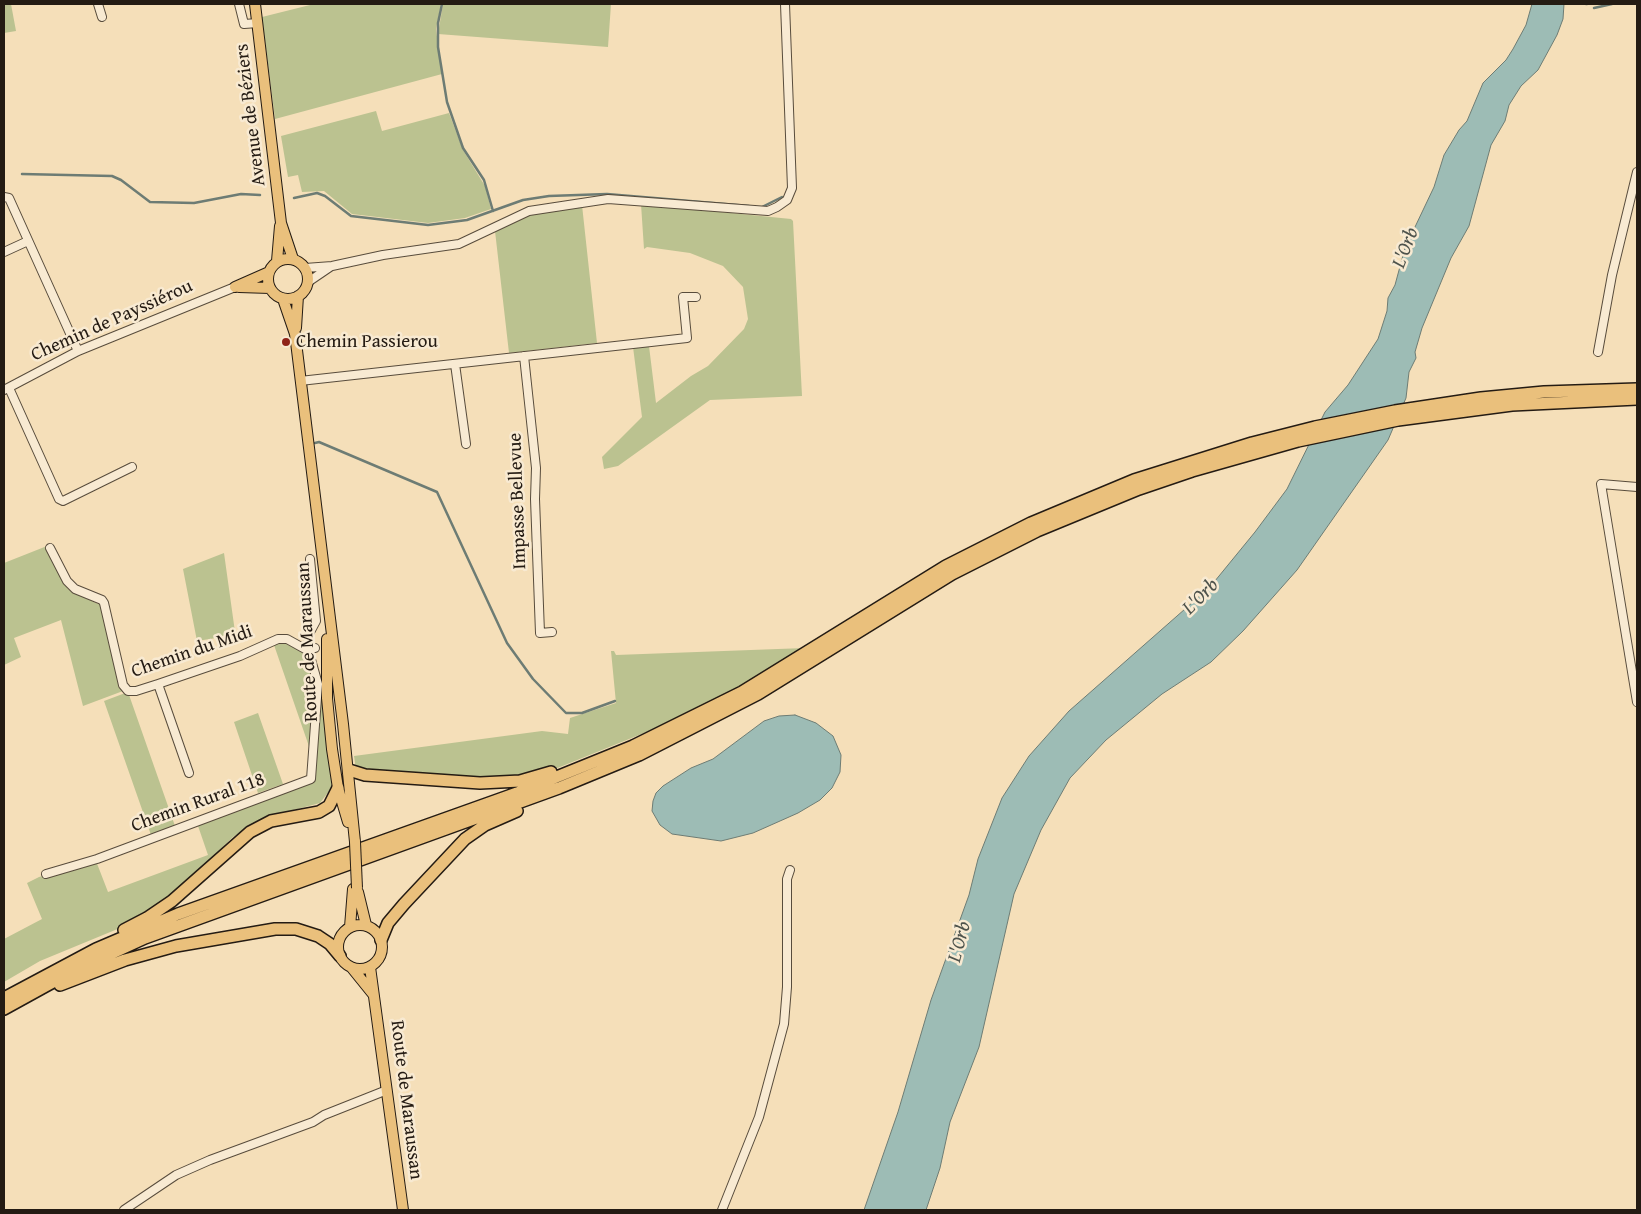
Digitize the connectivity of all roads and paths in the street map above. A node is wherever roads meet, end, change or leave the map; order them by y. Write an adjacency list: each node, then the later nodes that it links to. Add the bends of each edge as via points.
1 (98, 4): 5 (street)
2 (239, 4): 6 (street, via 244,24)
3 (256, 4): 6 (main road, Avenue de Béziers)
4 (784, 4): 14 (street, via 792,188 786,200 777,207 768,211 608,199 529,210 459,244)
5 (102, 16)
6 (258, 23): 9 (main road, Avenue de Béziers)
7 (1637, 172): 25 (street, via 1612,275)
8 (4, 197): 10 (street, via 8,198)
9 (281, 223): 12 (main road, Avenue de Béziers); 13 (main road, Avenue de Béziers)
10 (28, 241): 11 (street); 24 (street)
11 (4, 252)
12 (293, 259): 13 (main road); 15 (main road)
13 (277, 261): 16 (main road)
14 (332, 266): 15 (street); 17 (street)
15 (305, 268): 17 (main road)
16 (268, 272): 18 (main road, Chemin de Payssiérou); 19 (main road)
17 (308, 282): 20 (main road)
18 (235, 287): 19 (main road, Chemin de Payssiérou); 24 (street, Chemin de Payssiérou)
19 (270, 288): 22 (main road)
20 (298, 296): 22 (main road); 23 (main road)
21 (696, 297): 26 (street, via 683,297 688,338)
22 (283, 299): 23 (main road)
23 (295, 334): 28 (main road)
24 (78, 351): 29 (street, Chemin de Payssiérou)
25 (1598, 352)
26 (524, 356): 27 (street); 40 (street, Impasse Bellevue, via 536,468 540,633)
27 (456, 364): 28 (street); 34 (street)
28 (300, 381): 38 (main road)
29 (6, 389): 35 (street, via 59,500 63,501)
30 (1637, 389): 32 (highway, via 1544,392)
31 (1637, 399): 32 (highway)
32 (1435, 409): 33 (highway, via 1347,420)
33 (1277, 441): 46 (highway, via 1134,480 1031,523 909,588 742,692); 47 (highway, via 1139,489 1037,531 914,596 731,709)
34 (466, 444)
35 (132, 467)
36 (1637, 487): 45 (street, via 1601,484)
37 (50, 548): 44 (street, Chemin du Midi, via 66,581 75,589 102,600 123,684 128,691)
38 (321, 551): 41 (main road, Route de Maraussan); 48 (main road, Route de Maraussan)
39 (310, 559): 42 (street, via 316,622 309,634)
40 (552, 632)
41 (327, 639): 42 (street); 43 (main road, Route de Maraussan)
42 (312, 648): 43 (street, Chemin du Midi); 44 (street, Chemin du Midi, via 278,640); 53 (street, Chemin Rural 118, via 318,684 311,779 97,859)
43 (328, 654): 50 (main road, Route de Maraussan, via 327,698)
44 (158, 684): 49 (street)
45 (1637, 702)
46 (614, 754): 48 (highway, via 598,755 520,781 480,783 365,775); 58 (highway, via 500,799 178,914)
47 (613, 766): 57 (highway, via 601,778 507,815 465,838 388,923); 64 (highway, via 163,931 73,971)
48 (349, 770): 51 (main road, Route de Maraussan)
49 (189, 773)
50 (338, 788): 51 (main road, Route de Maraussan); 58 (highway, via 329,806 319,812 271,822 250,832 172,900 147,918 110,936)
51 (352, 842): 54 (main road, Route de Maraussan, bridge)
52 (790, 870): 69 (street, via 787,879 784,1024 759,1117)
53 (46, 874)
54 (355, 889): 55 (main road, Route de Maraussan); 56 (main road, Route de Maraussan)
55 (366, 925): 56 (main road); 57 (main road, via 378,933)
56 (350, 927): 59 (main road, via 340,936)
57 (381, 940): 60 (main road, via 382,952)
58 (96, 949): 63 (highway)
59 (340, 956): 61 (main road); 64 (highway, via 318,936 296,929 275,930 176,946 125,960)
60 (370, 967): 61 (main road); 62 (main road, Route de Maraussan)
61 (352, 968): 62 (main road, Route de Maraussan)
62 (372, 994): 66 (main road, Route de Maraussan)
63 (4, 998)
64 (18, 1001): 65 (highway)
65 (4, 1009)
66 (387, 1090): 67 (street, via 176,1175); 68 (main road, Route de Maraussan)
67 (124, 1210)
68 (402, 1210)
69 (722, 1210)

